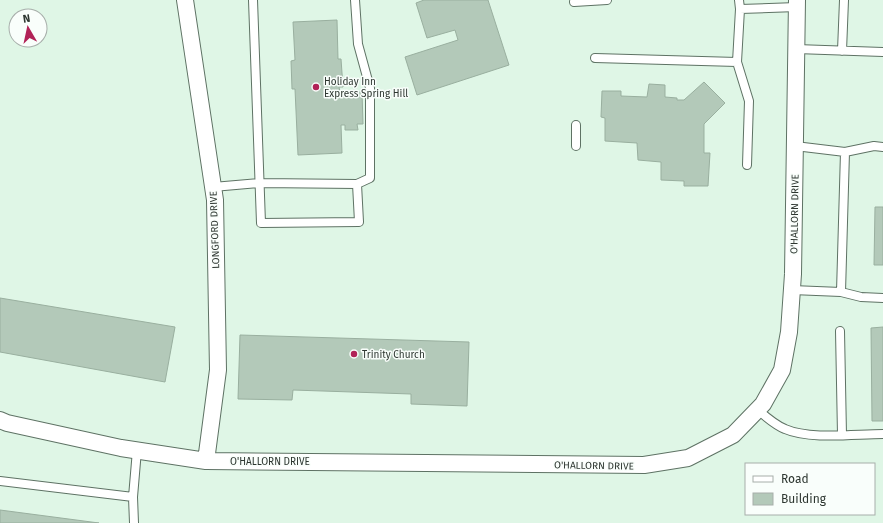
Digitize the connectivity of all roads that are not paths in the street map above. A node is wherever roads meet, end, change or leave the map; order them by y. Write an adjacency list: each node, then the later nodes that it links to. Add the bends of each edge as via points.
1 (184, 0): 22 (street, LONGFORD DRIVE)
2 (253, 0): 20 (lane)
3 (355, 0): 21 (lane, via 358,44 370,88 370,178)
4 (607, 0): 6 (lane)
5 (844, 0): 10 (lane)
6 (574, 2)
7 (740, 4): 8 (lane); 13 (lane)
8 (797, 4): 9 (street, O'HALLORN DRIVE)
9 (796, 49): 10 (lane); 16 (street, O'HALLORN DRIVE)
10 (842, 51): 11 (lane)
11 (883, 52)
12 (595, 58): 13 (lane)
13 (736, 62): 19 (lane, via 749,101)
14 (576, 125): 15 (lane)
15 (576, 146)
16 (795, 146): 18 (lane); 23 (street, O'HALLORN DRIVE)
17 (883, 147): 18 (lane, via 874,146)
18 (845, 152): 24 (lane)
19 (747, 165)
20 (260, 183): 21 (lane); 21 (lane, via 261,223 359,222); 22 (lane)
21 (357, 184)
22 (213, 187): 32 (street, LONGFORD DRIVE, via 218,370)
23 (792, 290): 24 (lane); 27 (street, O'HALLORN DRIVE, via 789,332 782,370)
24 (841, 292): 25 (lane, via 861,297)
25 (883, 298)
26 (840, 331): 30 (lane)
27 (758, 410): 30 (lane, via 785,429 798,434); 32 (street, O'HALLORN DRIVE, via 733,435 688,458 644,465)
28 (0, 420): 31 (street, O'HALLORN DRIVE)
29 (883, 434): 30 (lane)
30 (842, 435)
31 (137, 450): 32 (street, O'HALLORN DRIVE); 34 (lane)
32 (206, 461)
33 (0, 481): 34 (lane)
34 (133, 497): 35 (lane)
35 (134, 523)

